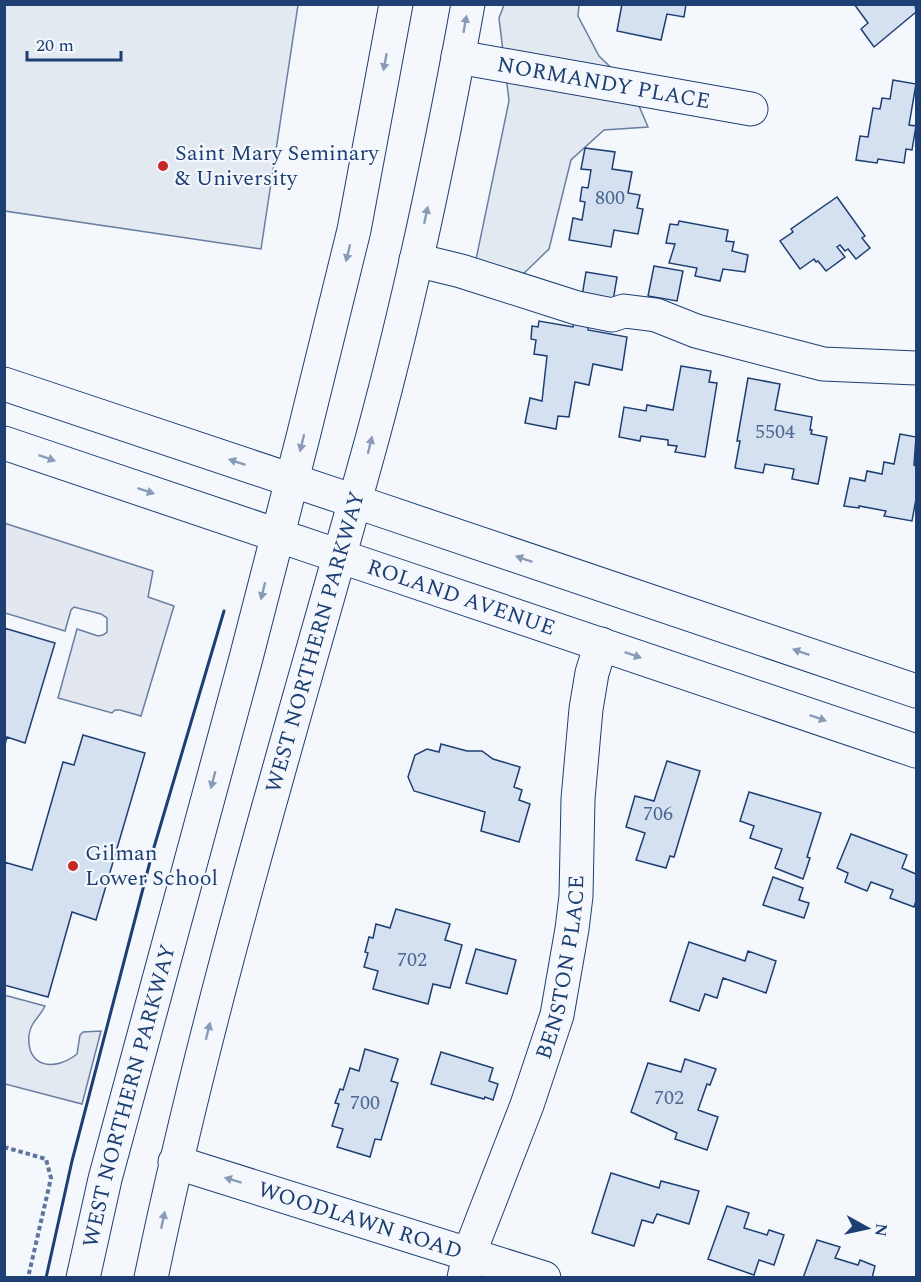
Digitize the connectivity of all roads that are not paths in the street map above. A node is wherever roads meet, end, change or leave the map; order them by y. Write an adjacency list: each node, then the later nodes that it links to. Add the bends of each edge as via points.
1 (396, 4): 9 (main road, WEST NORTHERN PARKWAY, one-way to 9, via 354,230)
2 (468, 4): 3 (main road, WEST NORTHERN PARKWAY, one-way to 2)
3 (458, 57): 4 (main road, NORMANDY PLACE); 5 (main road, WEST NORTHERN PARKWAY, one-way to 3)
4 (752, 109)
5 (416, 260): 6 (main road, via 577,308 612,315 624,311 656,315 696,331 823,363); 10 (main road, WEST NORTHERN PARKWAY, one-way to 5)
6 (916, 368)
7 (4, 384): 9 (main road, one-way to 7)
8 (4, 443): 11 (main road, ROLAND AVENUE, one-way to 11)
9 (292, 480): 10 (main road); 11 (main road, WEST NORTHERN PARKWAY)
10 (354, 501): 12 (main road, WEST NORTHERN PARKWAY); 14 (main road, one-way to 10)
11 (279, 535): 12 (main road, ROLAND AVENUE); 18 (main road, WEST NORTHERN PARKWAY, one-way to 18, via 105,1179)
12 (339, 556): 13 (main road, ROLAND AVENUE); 16 (main road, WEST NORTHERN PARKWAY, one-way to 12)
13 (601, 644): 15 (main road, ROLAND AVENUE, one-way to 15); 17 (main road, BENSTON PLACE, via 586,709 578,799 576,897 557,1015)
14 (916, 691)
15 (916, 751)
16 (175, 1162): 17 (main road, WOODLAWN ROAD, one-way to 16); 19 (main road, WEST NORTHERN PARKWAY, one-way to 16)
17 (466, 1266): 20 (main road, WOODLAWN ROAD)
18 (82, 1278)
19 (151, 1278)
20 (544, 1278)

